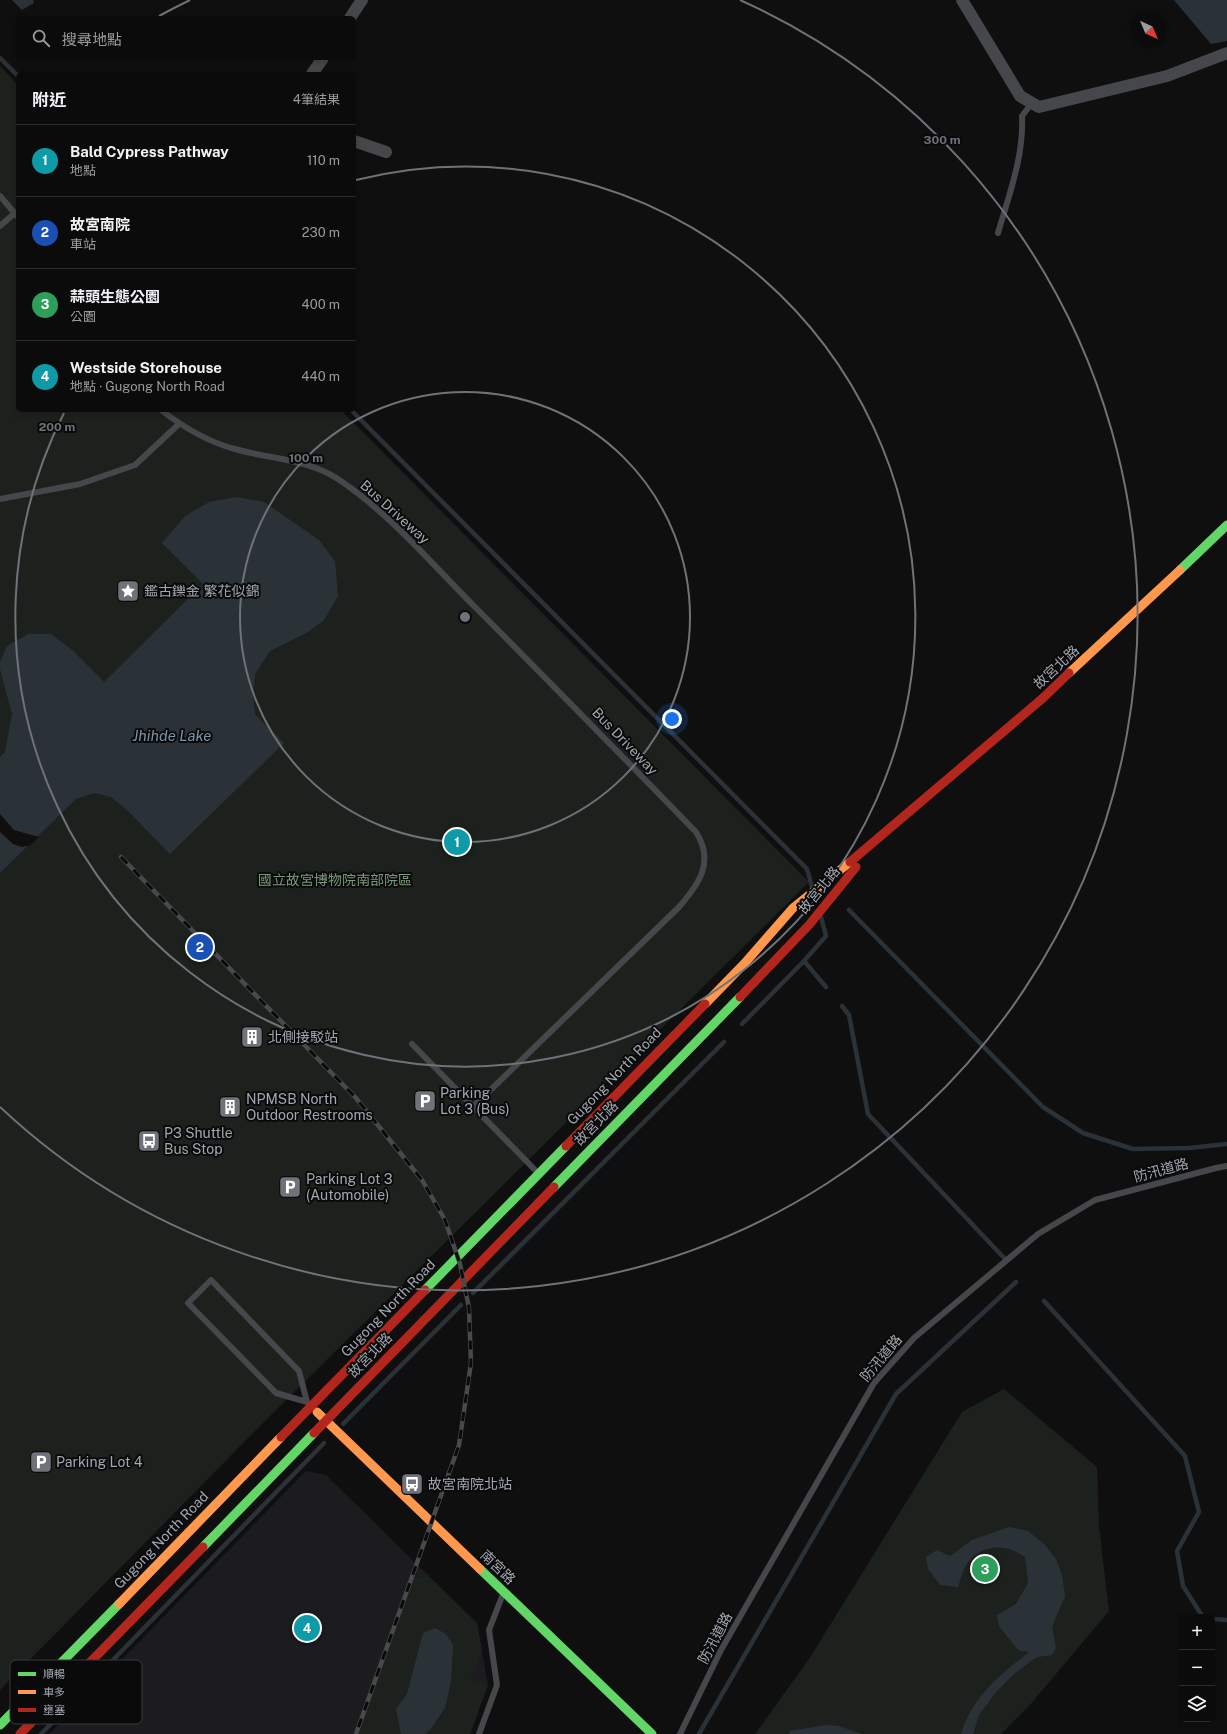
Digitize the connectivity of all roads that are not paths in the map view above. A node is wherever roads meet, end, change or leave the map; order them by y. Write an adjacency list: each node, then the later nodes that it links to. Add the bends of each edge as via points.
1 (362, 0): 3 (street)
2 (962, 0): 7 (street, via 1020,96)
3 (351, 16)
4 (1227, 53): 7 (street, via 1166,76 1039,107)
5 (322, 60): 6 (street)
6 (313, 72)
7 (1032, 103): 13 (lane, via 1022,116 1023,133 1019,156)
8 (356, 142): 9 (street)
9 (386, 152)
10 (0, 196): 11 (lane)
11 (16, 215): 12 (lane)
12 (0, 226)
13 (998, 233)
14 (164, 412): 15 (lane, Bus Driveway)
15 (179, 424): 16 (lane, via 135,465 80,484); 20 (lane, Bus Driveway, via 234,449 293,461 317,469 359,494 386,517 530,662 696,832 703,843 703,873 695,889)
16 (0, 499)
17 (1227, 525): 18 (street, 故宮北路, via 1043,698)
18 (879, 839): 22 (street, 故宮北路, via 793,908 744,964); 24 (street, 故宮北路, via 809,925 755,982)
19 (412, 1044): 20 (lane)
20 (473, 1107): 22 (lane)
21 (1227, 1166): 34 (lane, 防汛道路, via 1095,1200 1038,1234 914,1338 874,1382 721,1650)
22 (539, 1174): 23 (street, Gugong North Road)
23 (309, 1404): 23 (lane, via 299,1371 211,1280 188,1303 276,1393); 24 (street, 南宮路); 26 (street, Gugong North Road)
24 (325, 1420): 25 (street, 南宮路); 27 (street)
25 (504, 1592): 32 (lane, via 488,1630 497,1685); 33 (street, 南宮路)
26 (63, 1660)
27 (92, 1660)
28 (10, 1715): 30 (street, Gugong North Road)
29 (30, 1724): 31 (street)
30 (0, 1725)
31 (20, 1734)
32 (479, 1734)
33 (652, 1734)
34 (680, 1734)

